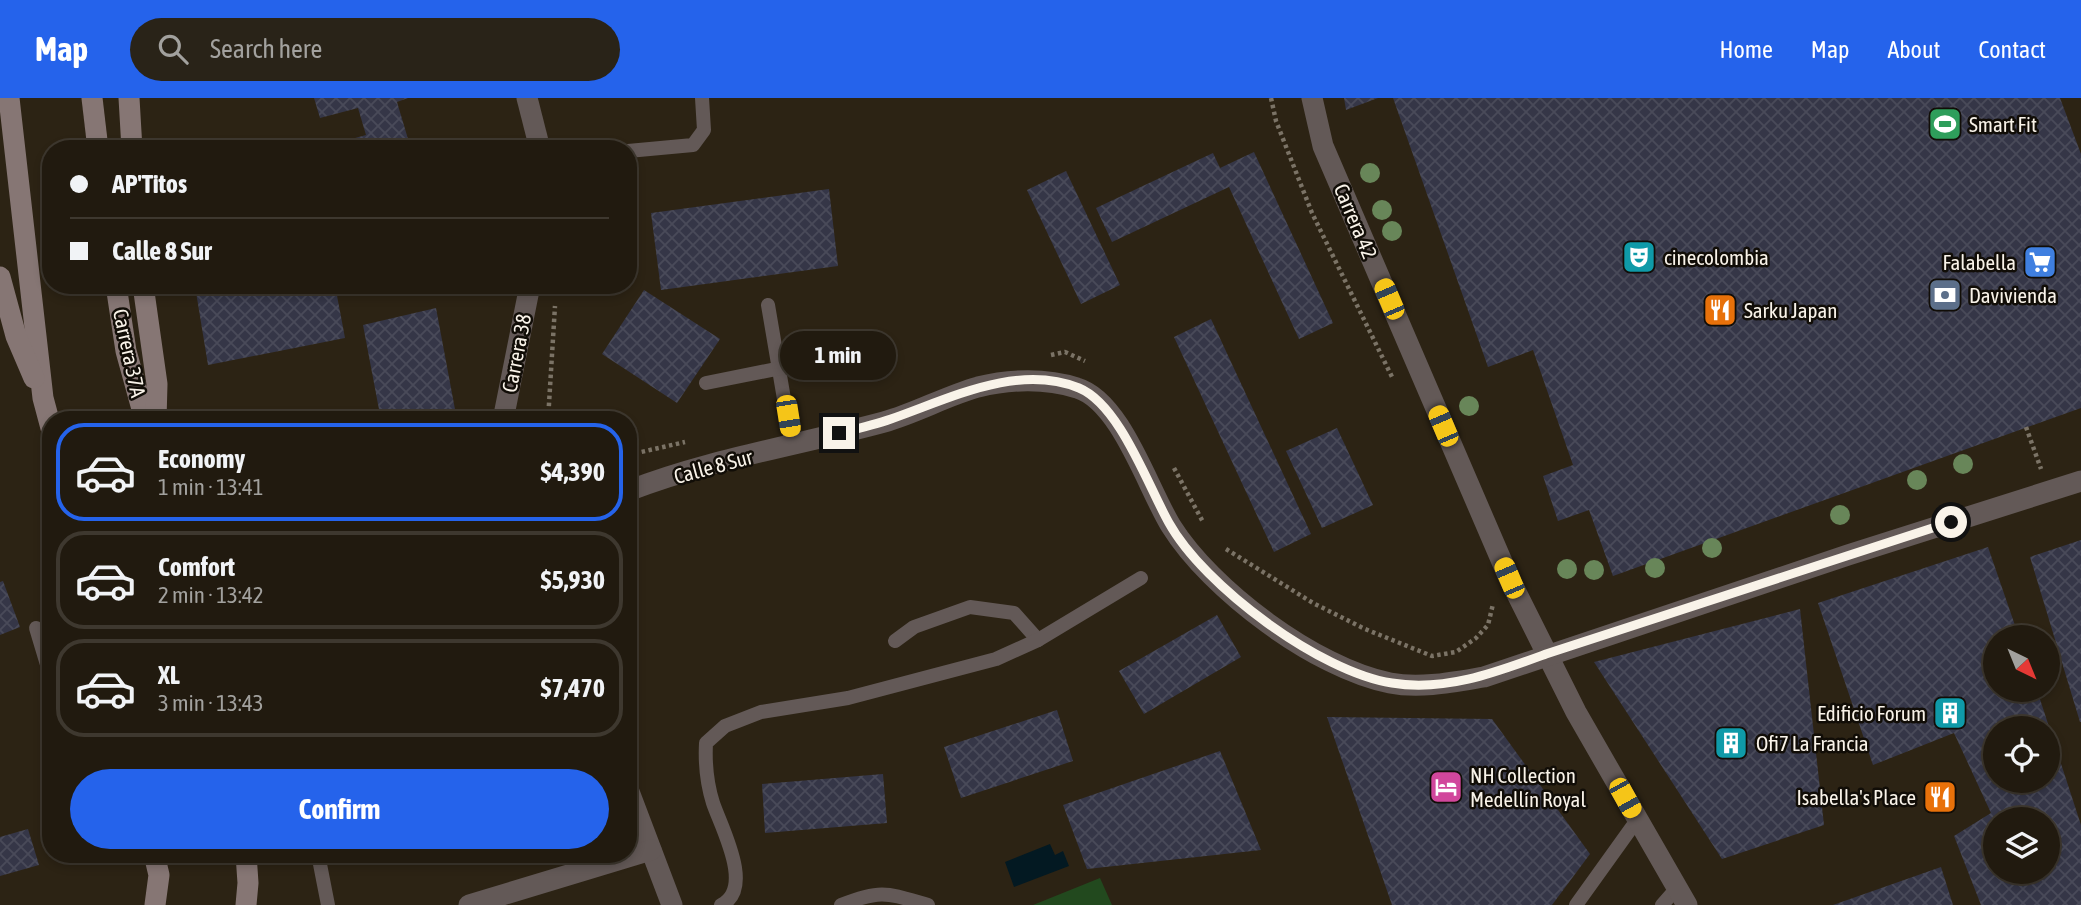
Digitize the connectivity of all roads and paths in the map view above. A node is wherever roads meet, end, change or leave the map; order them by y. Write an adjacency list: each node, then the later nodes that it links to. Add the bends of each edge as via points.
1 (9, 98): 24 (street)
2 (92, 98): 8 (street)
3 (129, 98): 9 (street)
4 (527, 98): 10 (street)
5 (702, 98): 11 (lane, via 704,130 693,145)
6 (1271, 98): 23 (path, via 1312,213)
7 (1312, 98): 44 (street, Carrera 42, via 1323,146 1503,566)
8 (97, 140)
9 (131, 140)
10 (538, 140)
11 (637, 150)
12 (0, 277): 24 (street, via 16,336)
13 (118, 294): 26 (street, Carrera 37A, via 125,351)
14 (145, 294): 27 (street)
15 (528, 294): 28 (street, Carrera 38)
16 (556, 298): 29 (path)
17 (768, 305): 21 (lane)
18 (861, 352): 21 (lane)
19 (1039, 358): 20 (path, via 1065,352)
20 (1090, 364)
21 (779, 369): 22 (lane); 31 (lane)
22 (706, 383)
23 (1396, 386)
24 (43, 398): 25 (street)
25 (46, 411)
26 (142, 411)
27 (156, 411)
28 (505, 411)
29 (549, 411)
30 (2026, 427): 33 (path)
31 (792, 446): 35 (street, Calle 8 Sur); 44 (street, Calle 8 Sur, via 887,421 978,387 1050,381 1081,389 1103,406 1122,430 1170,525 1194,560 1246,607 1354,674 1392,684 1433,685 1484,677)
32 (1172, 465): 36 (path)
33 (2042, 471)
34 (2081, 481): 44 (street)
35 (637, 488)
36 (1207, 528)
37 (1220, 544): 39 (path, via 1313,603 1432,656 1455,652 1476,638 1488,625)
38 (1141, 578): 41 (lane)
39 (1493, 601)
40 (36, 628): 43 (lane)
41 (1038, 640): 42 (lane, via 1014,613 970,607 915,627); 59 (lane, via 996,659 848,698 761,712 725,726 706,743 705,760 713,803 734,866 734,891)
42 (895, 641)
43 (42, 648)
44 (1546, 654): 46 (street, Carrera 42)
45 (637, 813): 47 (street)
46 (1637, 820): 53 (street, Carrera 42); 62 (lane)
47 (651, 850): 48 (street); 58 (street)
48 (637, 854)
49 (156, 863): 54 (street)
50 (247, 863): 55 (street)
51 (320, 863): 56 (lane)
52 (608, 863): 57 (street)
53 (1681, 897): 63 (lane)
54 (155, 905)
55 (246, 905)
56 (328, 905)
57 (469, 905)
58 (672, 905)
59 (721, 905)
60 (841, 905): 61 (lane, via 869,894 889,894)
61 (928, 905)
62 (1576, 905)
63 (1662, 905)

